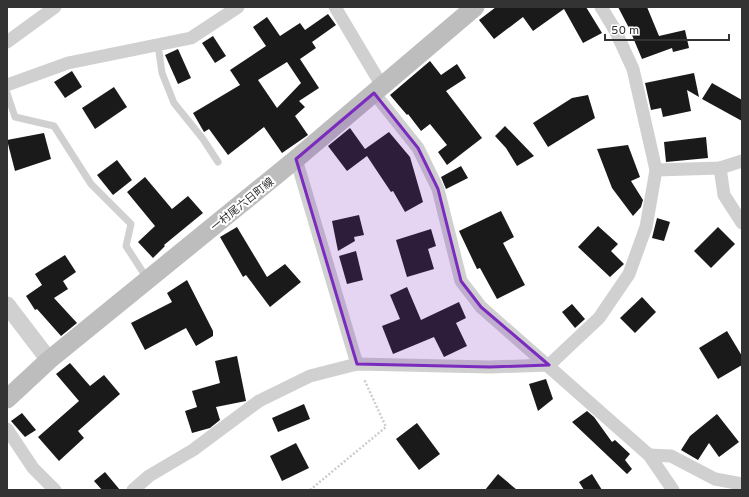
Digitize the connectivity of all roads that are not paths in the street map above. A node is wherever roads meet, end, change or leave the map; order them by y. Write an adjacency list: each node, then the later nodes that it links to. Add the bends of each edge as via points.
1 (55, 7): 6 (street)
2 (238, 7): 7 (street, via 191,38)
3 (335, 7): 9 (street)
4 (475, 7): 9 (main road, 一村尾六日町線)
5 (601, 7): 15 (street, via 633,69)
6 (7, 42)
7 (158, 45): 8 (street, via 68,63); 13 (lane, via 162,73 174,103)
8 (7, 85)
9 (378, 89): 11 (main road, 一村尾六日町線); 21 (street, via 418,148 438,189 461,281 481,307)
10 (7, 93): 17 (lane, via 15,118 54,126 91,184 131,224 126,246)
11 (296, 159): 17 (main road, 一村尾六日町線); 20 (street)
12 (742, 161): 14 (street)
13 (218, 162)
14 (720, 168): 15 (street); 16 (street, via 724,195)
15 (656, 170): 21 (street, via 646,227 629,274 599,318)
16 (742, 223)
17 (148, 280): 19 (main road, 一村尾六日町線)
18 (7, 305): 19 (street)
19 (49, 360): 22 (main road, 一村尾六日町線)
20 (357, 364): 21 (street, via 490,367); 27 (street, via 310,376 260,401 193,450 149,476)
21 (549, 365): 24 (street)
22 (7, 399)
23 (7, 430): 26 (street, via 33,468)
24 (649, 455): 25 (street, via 671,456 715,479); 28 (street)
25 (742, 484)
26 (54, 490)
27 (133, 490)
28 (673, 490)

